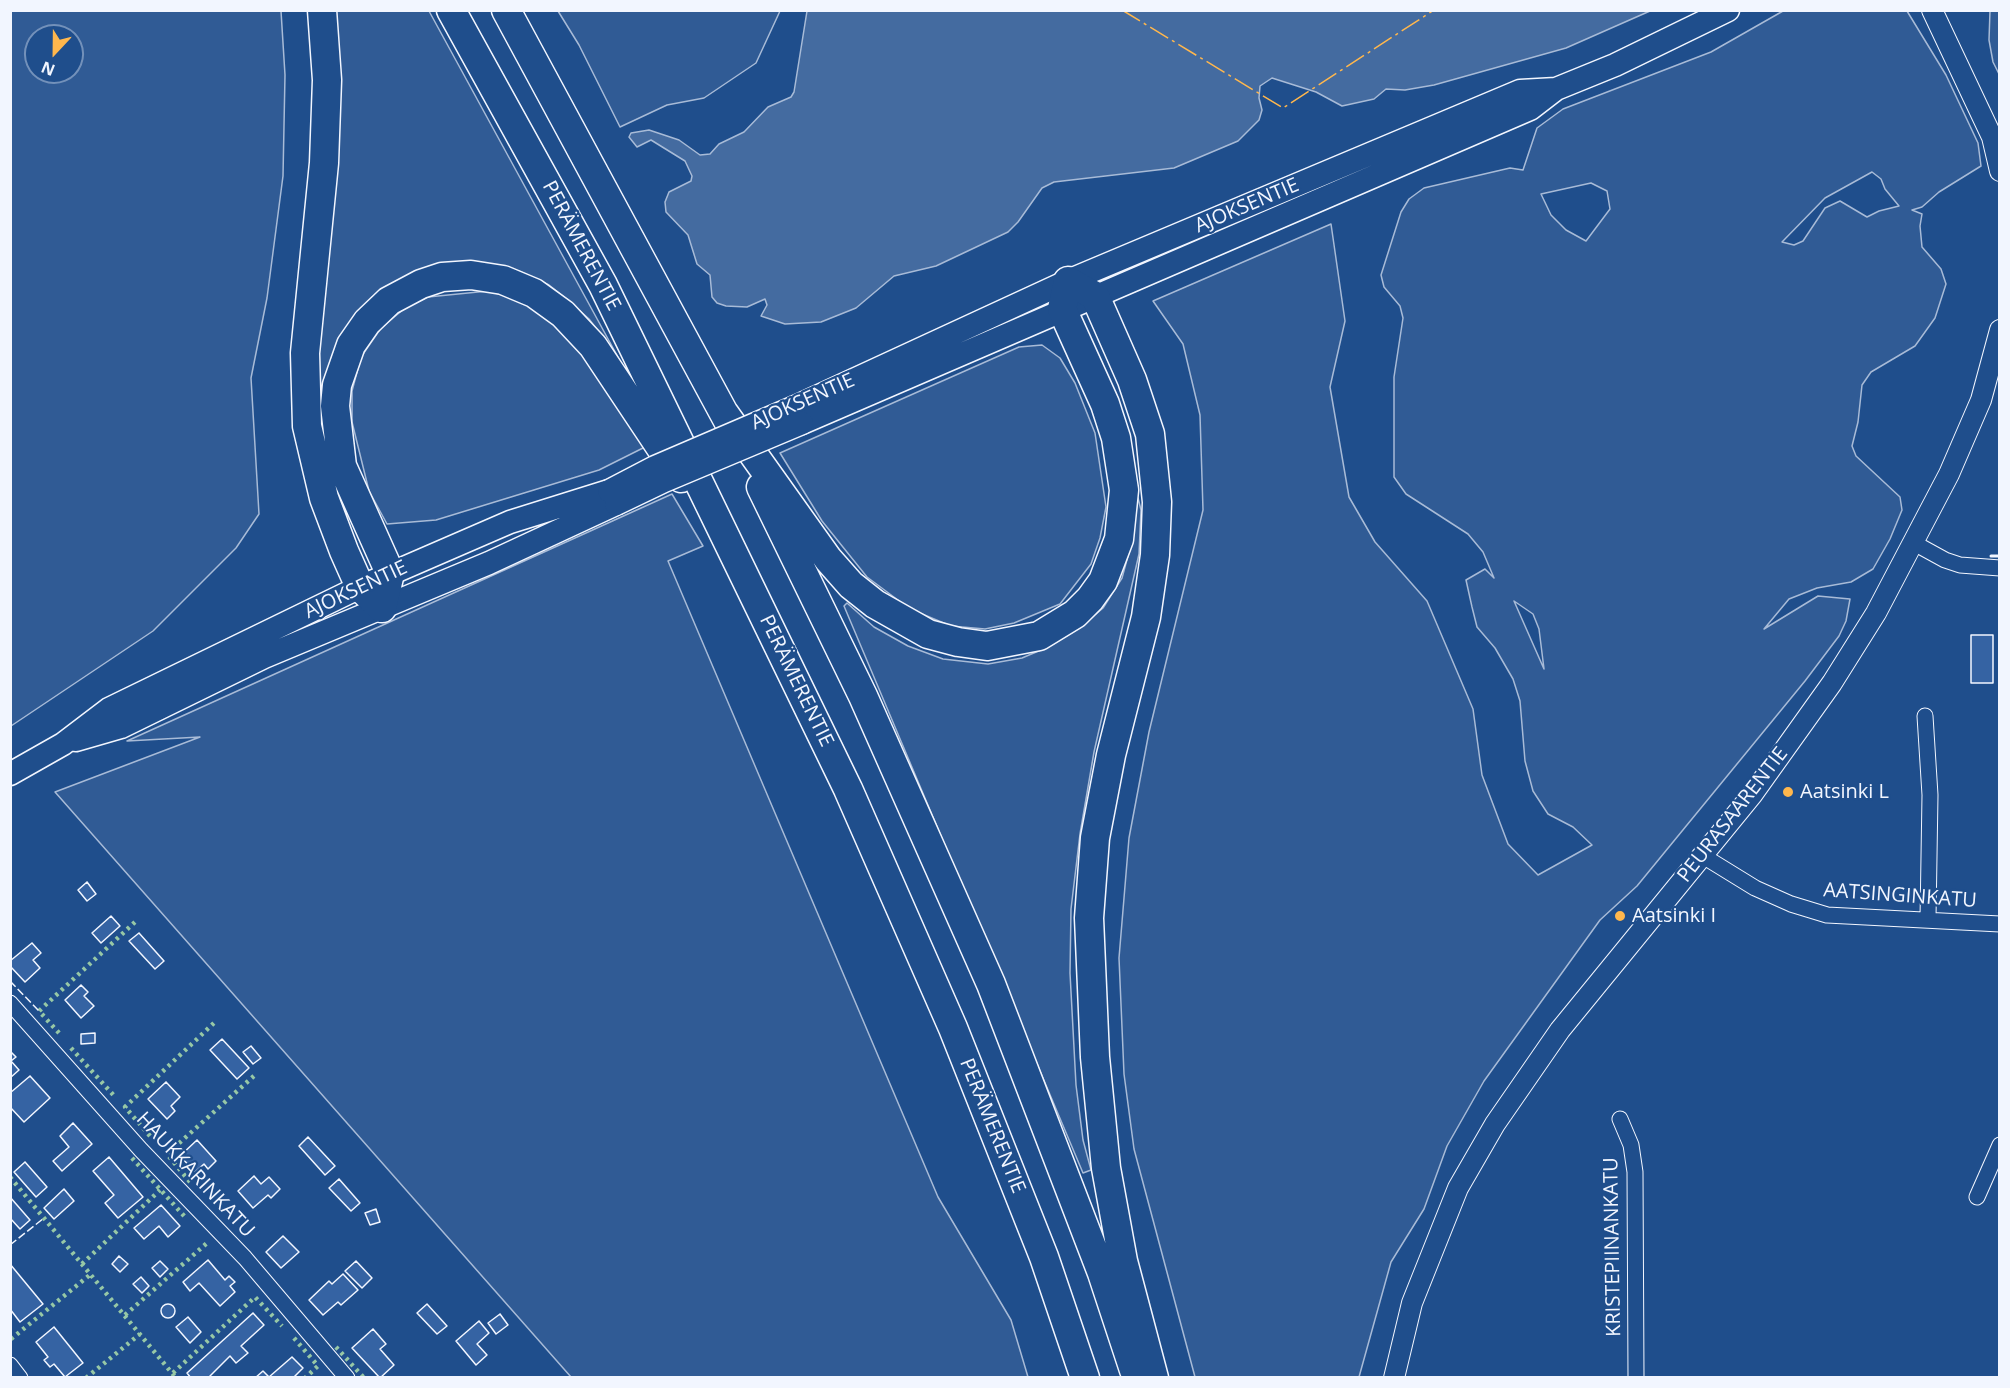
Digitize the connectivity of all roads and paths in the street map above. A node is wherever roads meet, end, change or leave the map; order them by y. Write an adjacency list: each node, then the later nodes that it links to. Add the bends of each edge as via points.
1 (322, 10): 19 (highway, via 327,80 324,163 305,353 307,426 324,498)
2 (451, 10): 17 (highway, PERÄMERENTIE, via 603,285)
3 (506, 10): 12 (highway)
4 (1728, 10): 6 (main road, AJOKSENTIE, via 1615,65)
5 (1932, 10): 7 (street, via 1992,137)
6 (1556, 88): 8 (main road, AJOKSENTIE, via 1520,91); 9 (main road, AJOKSENTIE, via 1530,110)
7 (2000, 171)
8 (1068, 281): 9 (highway); 10 (highway); 13 (main road, AJOKSENTIE)
9 (1095, 296): 10 (main road, AJOKSENTIE); 36 (highway, via 1132,380 1150,434 1157,502 1155,555 1146,617 1095,838 1089,918 1095,1057 1106,1168 1123,1261)
10 (1062, 309): 12 (highway, via 1105,404 1116,438 1124,490 1119,539 1103,581 1075,614 1039,636 987,646 958,642 928,634 875,604 828,559); 13 (main road, AJOKSENTIE)
11 (2000, 330): 15 (street, PEURASAARENTIE, via 1968,434)
12 (724, 412): 35 (highway, via 863,696 991,984 1101,1273)
13 (799, 415): 14 (main road, AJOKSENTIE, bridge, via 664,481)
14 (612, 498): 18 (main road, AJOKSENTIE, via 510,522); 20 (main road, AJOKSENTIE, via 489,564)
15 (1914, 543): 16 (street, via 1960,565); 24 (street, PEURASAARENTIE, via 1832,682 1752,795)
16 (2000, 568)
17 (741, 570): 18 (highway, via 580,330 534,293 503,280 471,275 431,280 389,301 359,332 339,377 335,406 342,466); 34 (highway, PERÄMERENTIE, via 848,789 953,1028 1044,1257)
18 (390, 573): 19 (main road, AJOKSENTIE); 20 (highway)
19 (360, 587): 20 (highway); 22 (main road, AJOKSENTIE, via 109,709)
20 (382, 608): 22 (main road, AJOKSENTIE, via 264,657 121,727)
21 (1925, 716): 25 (street, via 1930,795)
22 (63, 744): 23 (main road, AJOKSENTIE)
23 (10, 774)
24 (1703, 856): 25 (street, AATSINGINKATU, via 1755,888 1809,911 1844,918); 37 (street, PEURASAARENTIE, via 1560,1030 1495,1124 1458,1188 1412,1303)
25 (1928, 918): 26 (street, AATSINGINKATU)
26 (2000, 924)
27 (10, 1004): 33 (street, HAUKKARINKATU, via 245,1258)
28 (1620, 1119): 38 (street, KRISTEPIINANKATU, via 1631,1145 1635,1172)
29 (2000, 1145): 30 (street)
30 (1977, 1197)
31 (10, 1365): 32 (street)
32 (20, 1377)
33 (347, 1377)
34 (1085, 1377)
35 (1136, 1377)
36 (1154, 1377)
37 (1394, 1377)
38 (1636, 1377)

